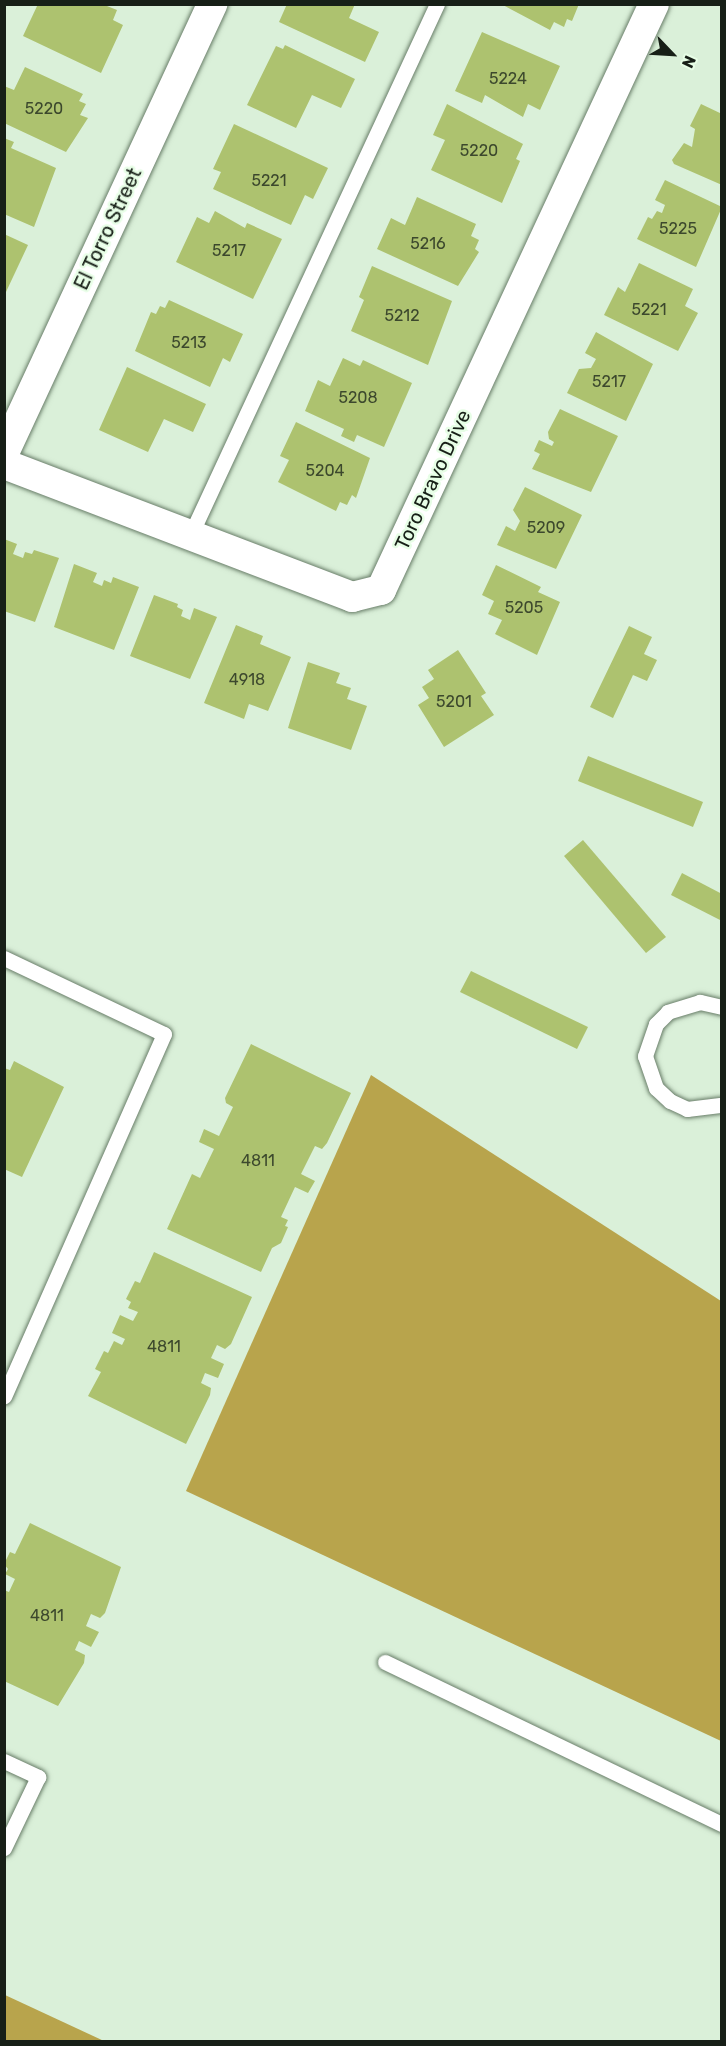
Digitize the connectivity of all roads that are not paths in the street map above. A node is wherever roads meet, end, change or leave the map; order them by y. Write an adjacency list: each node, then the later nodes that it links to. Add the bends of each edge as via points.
1 (212, 4): 4 (street, El Torro Street)
2 (437, 4): 6 (lane)
3 (654, 4): 6 (street, Toro Bravo Drive, via 381,590 352,597)
4 (4, 453)
5 (4, 464): 6 (street, Toro Bravo Drive)
6 (190, 536)
7 (4, 958): 10 (lane, via 164,1034)
8 (722, 1007): 9 (lane, via 700,1002 668,1012 656,1024 645,1056 656,1088 670,1101 687,1109)
9 (722, 1105)
10 (4, 1396)
11 (385, 1662): 13 (lane)
12 (4, 1761): 14 (lane, via 38,1777)
13 (722, 1824)
14 (4, 1848)

